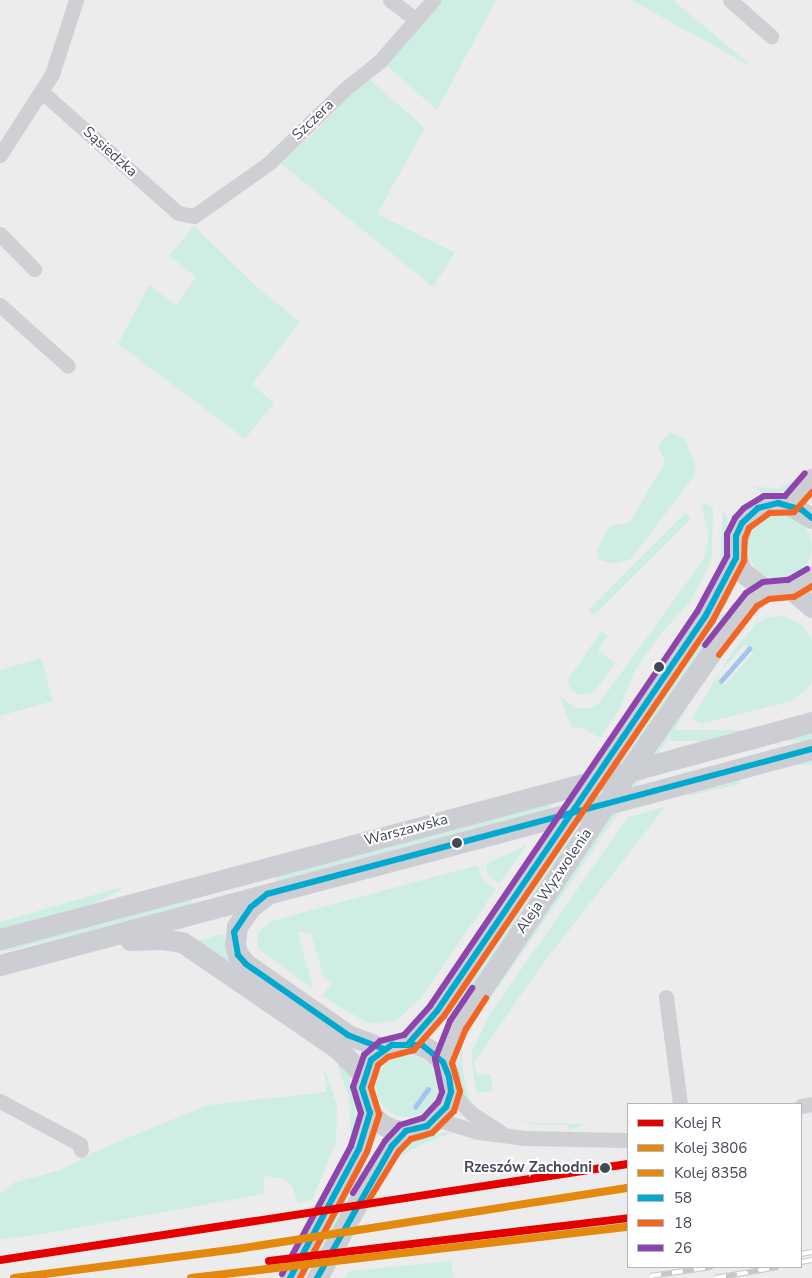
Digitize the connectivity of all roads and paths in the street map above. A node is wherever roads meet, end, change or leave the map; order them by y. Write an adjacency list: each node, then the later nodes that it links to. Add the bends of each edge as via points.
1 (76, 0): 7 (street, via 62,49)
2 (390, 0): 5 (street)
3 (433, 0): 5 (street, Szczera)
4 (730, 0): 6 (street)
5 (415, 19): 9 (street, Szczera, via 380,61 269,163 194,216)
6 (771, 36)
7 (41, 92): 8 (street); 9 (street, Sąsiedzka)
8 (0, 154)
9 (178, 214)
10 (0, 234): 11 (street)
11 (34, 269)
12 (0, 305): 13 (street)
13 (68, 366)
14 (812, 479): 15 (main road)
15 (790, 505): 16 (main road); 17 (main road, via 768,504 749,515 736,536)
16 (812, 518)
17 (736, 558): 19 (main road, via 748,579); 31 (main road, Aleja Wyzwolenia, via 717,597 666,675 437,1012)
18 (812, 576): 20 (main road)
19 (766, 590): 20 (main road); 33 (main road, Aleja Wyzwolenia, via 740,611 616,789 458,1025)
20 (791, 590): 21 (main road)
21 (812, 607)
22 (812, 708): 24 (main road)
23 (812, 722): 24 (main road, Warszawska)
24 (775, 732): 27 (main road, Warszawska, bridge)
25 (812, 749): 26 (main road, Warszawska, bridge)
26 (267, 894): 28 (main road, Warszawska); 32 (main road, via 251,907 237,926 235,945 238,955 246,964 348,1035)
27 (0, 939)
28 (85, 943): 29 (main road, Warszawska); 34 (main road, via 162,939 182,942 338,1049)
29 (0, 966)
30 (666, 998): 37 (street)
31 (409, 1043): 32 (main road); 33 (main road, via 422,1045)
32 (384, 1049): 34 (main road, via 371,1060)
33 (443, 1062): 35 (main road)
34 (364, 1074): 38 (main road, via 364,1102)
35 (451, 1092): 39 (main road, via 446,1107); 41 (street, via 471,1113)
36 (0, 1101): 43 (street, via 80,1144)
37 (680, 1103)
38 (370, 1113): 40 (main road, via 391,1129); 44 (main road, via 352,1166)
39 (436, 1119): 40 (main road, via 427,1126); 41 (street, via 478,1132)
40 (406, 1131): 45 (main road, via 381,1160)
41 (503, 1134): 42 (street, via 555,1140)
42 (627, 1140)
43 (82, 1150)
44 (290, 1278)
45 (317, 1278)

